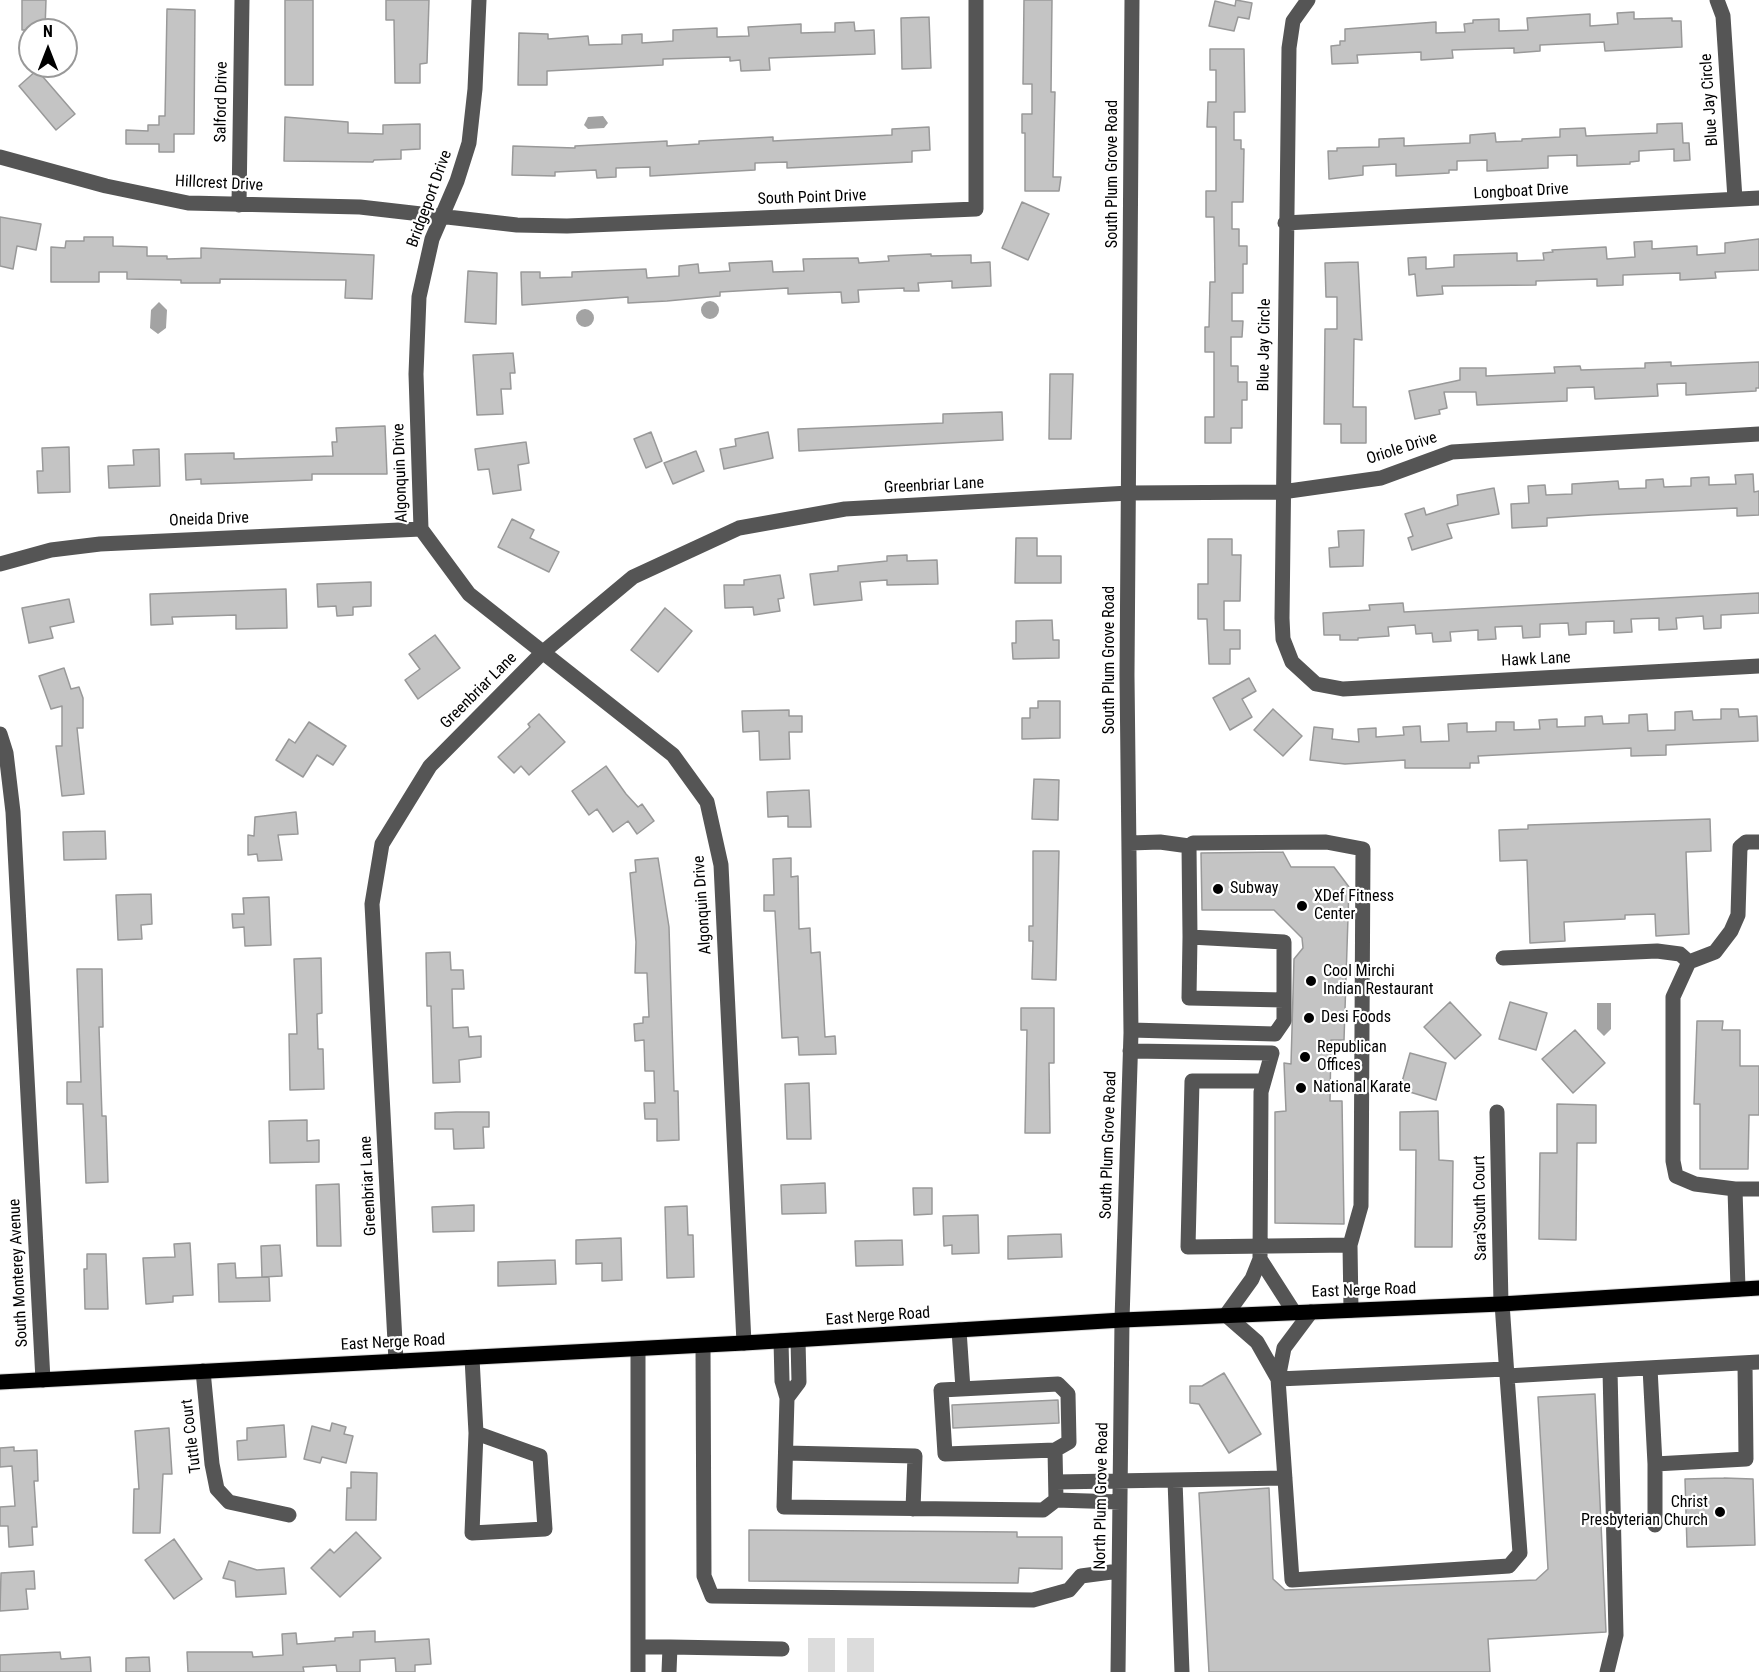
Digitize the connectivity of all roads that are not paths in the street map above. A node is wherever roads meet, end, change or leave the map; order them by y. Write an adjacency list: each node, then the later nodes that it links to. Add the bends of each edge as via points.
1 (242, 0): 10 (street, Salford Drive)
2 (479, 0): 11 (street, Bridgeport Drive, via 469,143)
3 (976, 0): 11 (street, South Point Drive, via 976,209 567,226)
4 (1132, 0): 16 (street, South Plum Grove Road)
5 (1308, 0): 12 (street, Blue Jay Circle, via 1297,12 1290,32)
6 (1717, 0): 9 (street, Blue Jay Circle, via 1724,16)
7 (0, 158): 10 (street, Hillcrest Drive, via 162,199)
8 (1759, 198): 9 (street, Longboat Drive)
9 (1735, 199): 12 (street, Longboat Drive)
10 (239, 205): 11 (street, Hillcrest Drive, via 360,207)
11 (441, 217): 13 (street, Bridgeport Drive, via 419,297)
12 (1285, 223): 15 (street, Blue Jay Circle)
13 (416, 374): 17 (street, Algonquin Drive)
14 (1759, 434): 15 (street, Oriole Drive, via 1452,452 1382,478)
15 (1282, 492): 16 (street, Oriole Drive); 21 (street, Blue Jay Circle, via 1283,639 1292,662)
16 (1129, 493): 19 (street, Greenbriar Lane, via 845,509 739,528 633,577); 24 (street, South Plum Grove Road)
17 (421, 529): 18 (street, Oneida Drive, via 100,544 51,550); 19 (street, Algonquin Drive, via 470,594)
18 (0, 564)
19 (542, 653): 49 (street, Algonquin Drive, via 673,755 708,802 721,865); 53 (street, Greenbriar Lane, via 430,766 382,844 372,904)
20 (1759, 666): 21 (street, Hawk Lane, via 1343,688)
21 (1316, 684)
22 (0, 734): 60 (street, South Monterey Avenue, via 13,812)
23 (1759, 842): 28 (street, via 1746,842 1740,847 1738,915 1731,931 1715,952)
24 (1130, 843): 25 (street); 30 (street, South Plum Grove Road)
25 (1189, 846): 26 (street); 36 (street, via 1326,842 1363,849 1361,1206)
26 (1190, 937): 29 (street, via 1284,942); 29 (street, via 1190,998)
27 (1503, 958): 28 (street, via 1657,951 1680,954)
28 (1689, 962): 34 (street, via 1673,997 1676,1176 1695,1185)
29 (1284, 1000): 30 (street, via 1284,1021 1275,1034)
30 (1131, 1030): 31 (street, South Plum Grove Road)
31 (1130, 1051): 32 (street, via 1272,1053); 45 (street, South Plum Grove Road)
32 (1264, 1081): 37 (street); 37 (street, via 1192,1081 1188,1236 1188,1247)
33 (1497, 1112): 40 (street, Sara'South Court)
34 (1735, 1189): 35 (street); 39 (street)
35 (1759, 1189)
36 (1350, 1245): 37 (street); 41 (street)
37 (1261, 1253): 42 (street); 44 (street, via 1252,1279)
38 (1759, 1288): 39 (main road, East Nerge Road)
39 (1738, 1289): 40 (main road, East Nerge Road)
40 (1501, 1304): 41 (main road, East Nerge Road); 58 (street, Sara'South Court)
41 (1351, 1310): 43 (main road, East Nerge Road)
42 (1294, 1312): 43 (main road, East Nerge Road); 44 (main road, East Nerge Road)
43 (1311, 1312): 59 (street, via 1284,1348)
44 (1226, 1315): 45 (main road, East Nerge Road); 59 (street, via 1257,1342)
45 (1122, 1320): 46 (main road, East Nerge Road); 71 (street, North Plum Grove Road)
46 (959, 1330): 47 (main road, East Nerge Road); 62 (street)
47 (798, 1340): 48 (main road, East Nerge Road); 63 (street, via 799,1382)
48 (781, 1341): 49 (main road, East Nerge Road); 63 (street, via 782,1381)
49 (744, 1344): 50 (main road, East Nerge Road)
50 (703, 1346): 51 (main road, East Nerge Road); 77 (street, via 704,1576 712,1596 1033,1600 1069,1590 1081,1576)
51 (638, 1349): 52 (main road, East Nerge Road); 78 (street)
52 (472, 1358): 53 (main road, East Nerge Road); 64 (street)
53 (396, 1361): 57 (main road, East Nerge Road)
54 (1752, 1363): 55 (street); 67 (street, via 1746,1459)
55 (1650, 1368): 56 (street); 67 (street)
56 (1610, 1370): 58 (street); 85 (street, via 1616,1635)
57 (203, 1371): 60 (main road, East Nerge Road); 75 (street, Tuttle Court, via 217,1489 230,1502)
58 (1506, 1372): 59 (street); 68 (street, Sara'South Court, via 1520,1553 1509,1566 1292,1580)
59 (1278, 1379): 68 (street)
60 (43, 1380): 61 (main road, East Nerge Road)
61 (0, 1382)
62 (963, 1389): 65 (street, via 1058,1384 1068,1394 1069,1442); 65 (street, via 941,1390 945,1454)
63 (787, 1398): 66 (street)
64 (476, 1433): 64 (street, via 472,1533 545,1529 540,1456)
65 (1055, 1450): 70 (street)
66 (786, 1453): 74 (street, via 915,1456); 74 (street, via 784,1507)
67 (1655, 1464): 76 (street)
68 (1285, 1478): 69 (street)
69 (1176, 1480): 71 (street); 84 (street)
70 (1056, 1482): 71 (street); 72 (street)
71 (1120, 1482): 73 (street, North Plum Grove Road)
72 (1056, 1500): 73 (street); 74 (street, via 1043,1510)
73 (1120, 1502): 77 (street, North Plum Grove Road)
74 (913, 1509)
75 (289, 1515)
76 (1655, 1525)
77 (1119, 1571): 83 (street, North Plum Grove Road)
78 (639, 1647): 79 (street); 81 (street)
79 (670, 1647): 80 (street); 82 (street)
80 (782, 1649)
81 (638, 1672)
82 (669, 1672)
83 (1119, 1672)
84 (1182, 1672)
85 (1607, 1672)

